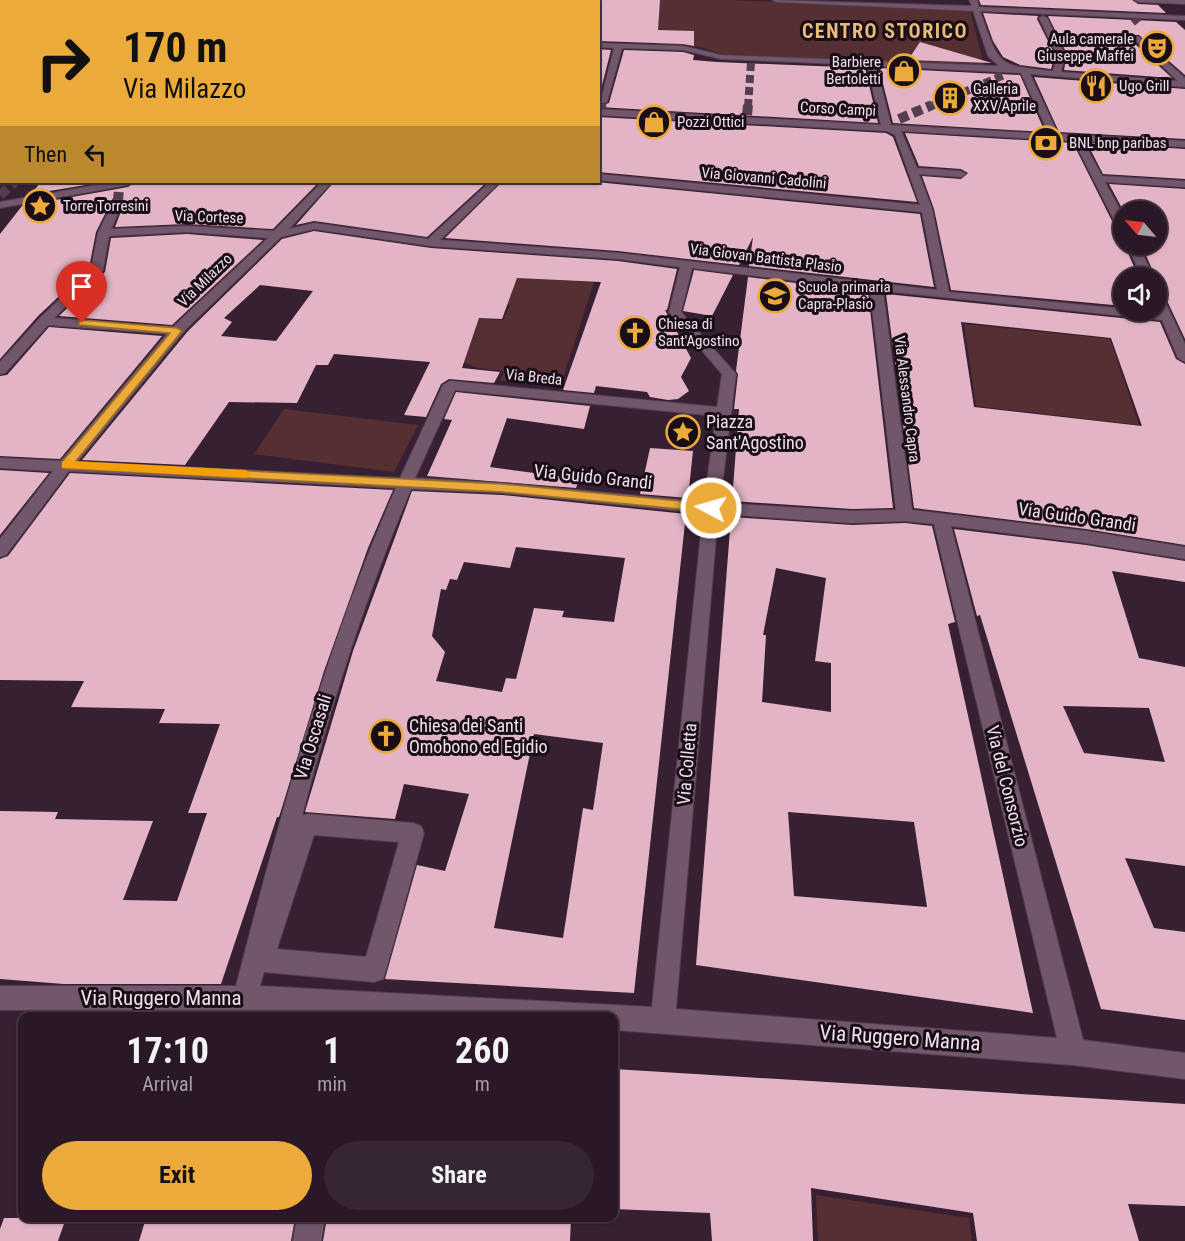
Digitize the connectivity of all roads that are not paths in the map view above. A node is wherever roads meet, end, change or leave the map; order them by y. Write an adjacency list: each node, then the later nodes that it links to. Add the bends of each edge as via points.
1 (776, 0): 4 (street)
2 (1038, 0): 7 (street)
3 (1138, 0): 5 (street)
4 (815, 1): 6 (street)
5 (1185, 2)
6 (974, 4): 7 (street); 13 (street, via 992,56 999,63)
7 (1042, 13): 8 (street); 14 (street, via 1061,56)
8 (1185, 18)
9 (1140, 36): 16 (street)
10 (600, 45): 11 (street)
11 (619, 45): 12 (street, via 690,49 751,60); 17 (street)
12 (871, 63): 13 (street); 19 (street)
13 (1021, 70): 14 (street); 15 (street); 20 (street)
14 (1057, 73): 16 (street)
15 (1004, 75)
16 (1185, 83)
17 (600, 108): 19 (street, Corso Campi)
18 (898, 119): 19 (street)
19 (886, 126): 20 (street, Corso Campi); 23 (street, via 899,134)
20 (1055, 137): 21 (street, Corso Campi)
21 (1077, 138): 22 (street, Corso Campi); 26 (street)
22 (1185, 144)
23 (913, 171): 24 (street); 34 (street)
24 (962, 174)
25 (600, 177): 34 (street, Via Giovanni Cadolini)
26 (1099, 179): 30 (street); 33 (street)
27 (326, 183): 36 (street, Via Milazzo)
28 (494, 183): 37 (street)
29 (122, 184): 32 (street)
30 (1185, 184)
31 (118, 202): 35 (street)
32 (0, 205)
33 (1113, 206)
34 (927, 209): 40 (street)
35 (104, 233): 36 (street, Via Cortese, via 187,229); 42 (street, via 97,270)
36 (277, 235): 37 (street, Via Giovan Battista Plasio, via 314,226); 43 (street, Via Milazzo)
37 (431, 243): 38 (street, Via Giovan Battista Plasio)
38 (687, 264): 39 (street, Via Giovan Battista Plasio); 46 (street, via 675,312 729,374)
39 (876, 287): 40 (street, Via Giovan Battista Plasio); 51 (street, Via Alessandro Capra)
40 (944, 295): 41 (street, Via Giovan Battista Plasio)
41 (1168, 318): 44 (street)
42 (44, 321): 43 (street); 45 (street)
43 (177, 331): 48 (street, Via Milazzo)
44 (1185, 358)
45 (0, 370)
46 (722, 412): 49 (street, Via Breda, via 450,385); 50 (street)
47 (0, 463): 48 (street, Via Guido Grandi)
48 (66, 465): 49 (street, Via Guido Grandi); 53 (street, Via Milazzo)
49 (405, 483): 50 (street, Via Guido Grandi); 57 (street, Via Oscasali, via 336,663 295,795)
50 (711, 508): 51 (street, Via Guido Grandi, via 852,517); 61 (street, Via Colletta)
51 (905, 515): 52 (street, Via Guido Grandi)
52 (941, 520): 54 (street, Via Guido Grandi); 62 (street, Via del Consorzio)
53 (0, 551)
54 (1185, 553)
55 (261, 960): 55 (street, via 374,970 413,833 307,824)
56 (0, 998): 57 (street, Via Ruggero Manna)
57 (245, 998): 58 (street, Via Ruggero Manna)
58 (348, 1011): 59 (street, Via Ruggero Manna)
59 (392, 1012)
60 (618, 1017): 61 (street, Via Ruggero Manna)
61 (663, 1019): 62 (street, Via Ruggero Manna)
62 (1073, 1052): 63 (street, Via Ruggero Manna)
63 (1185, 1066)
64 (310, 1222): 65 (street)
65 (307, 1241)

